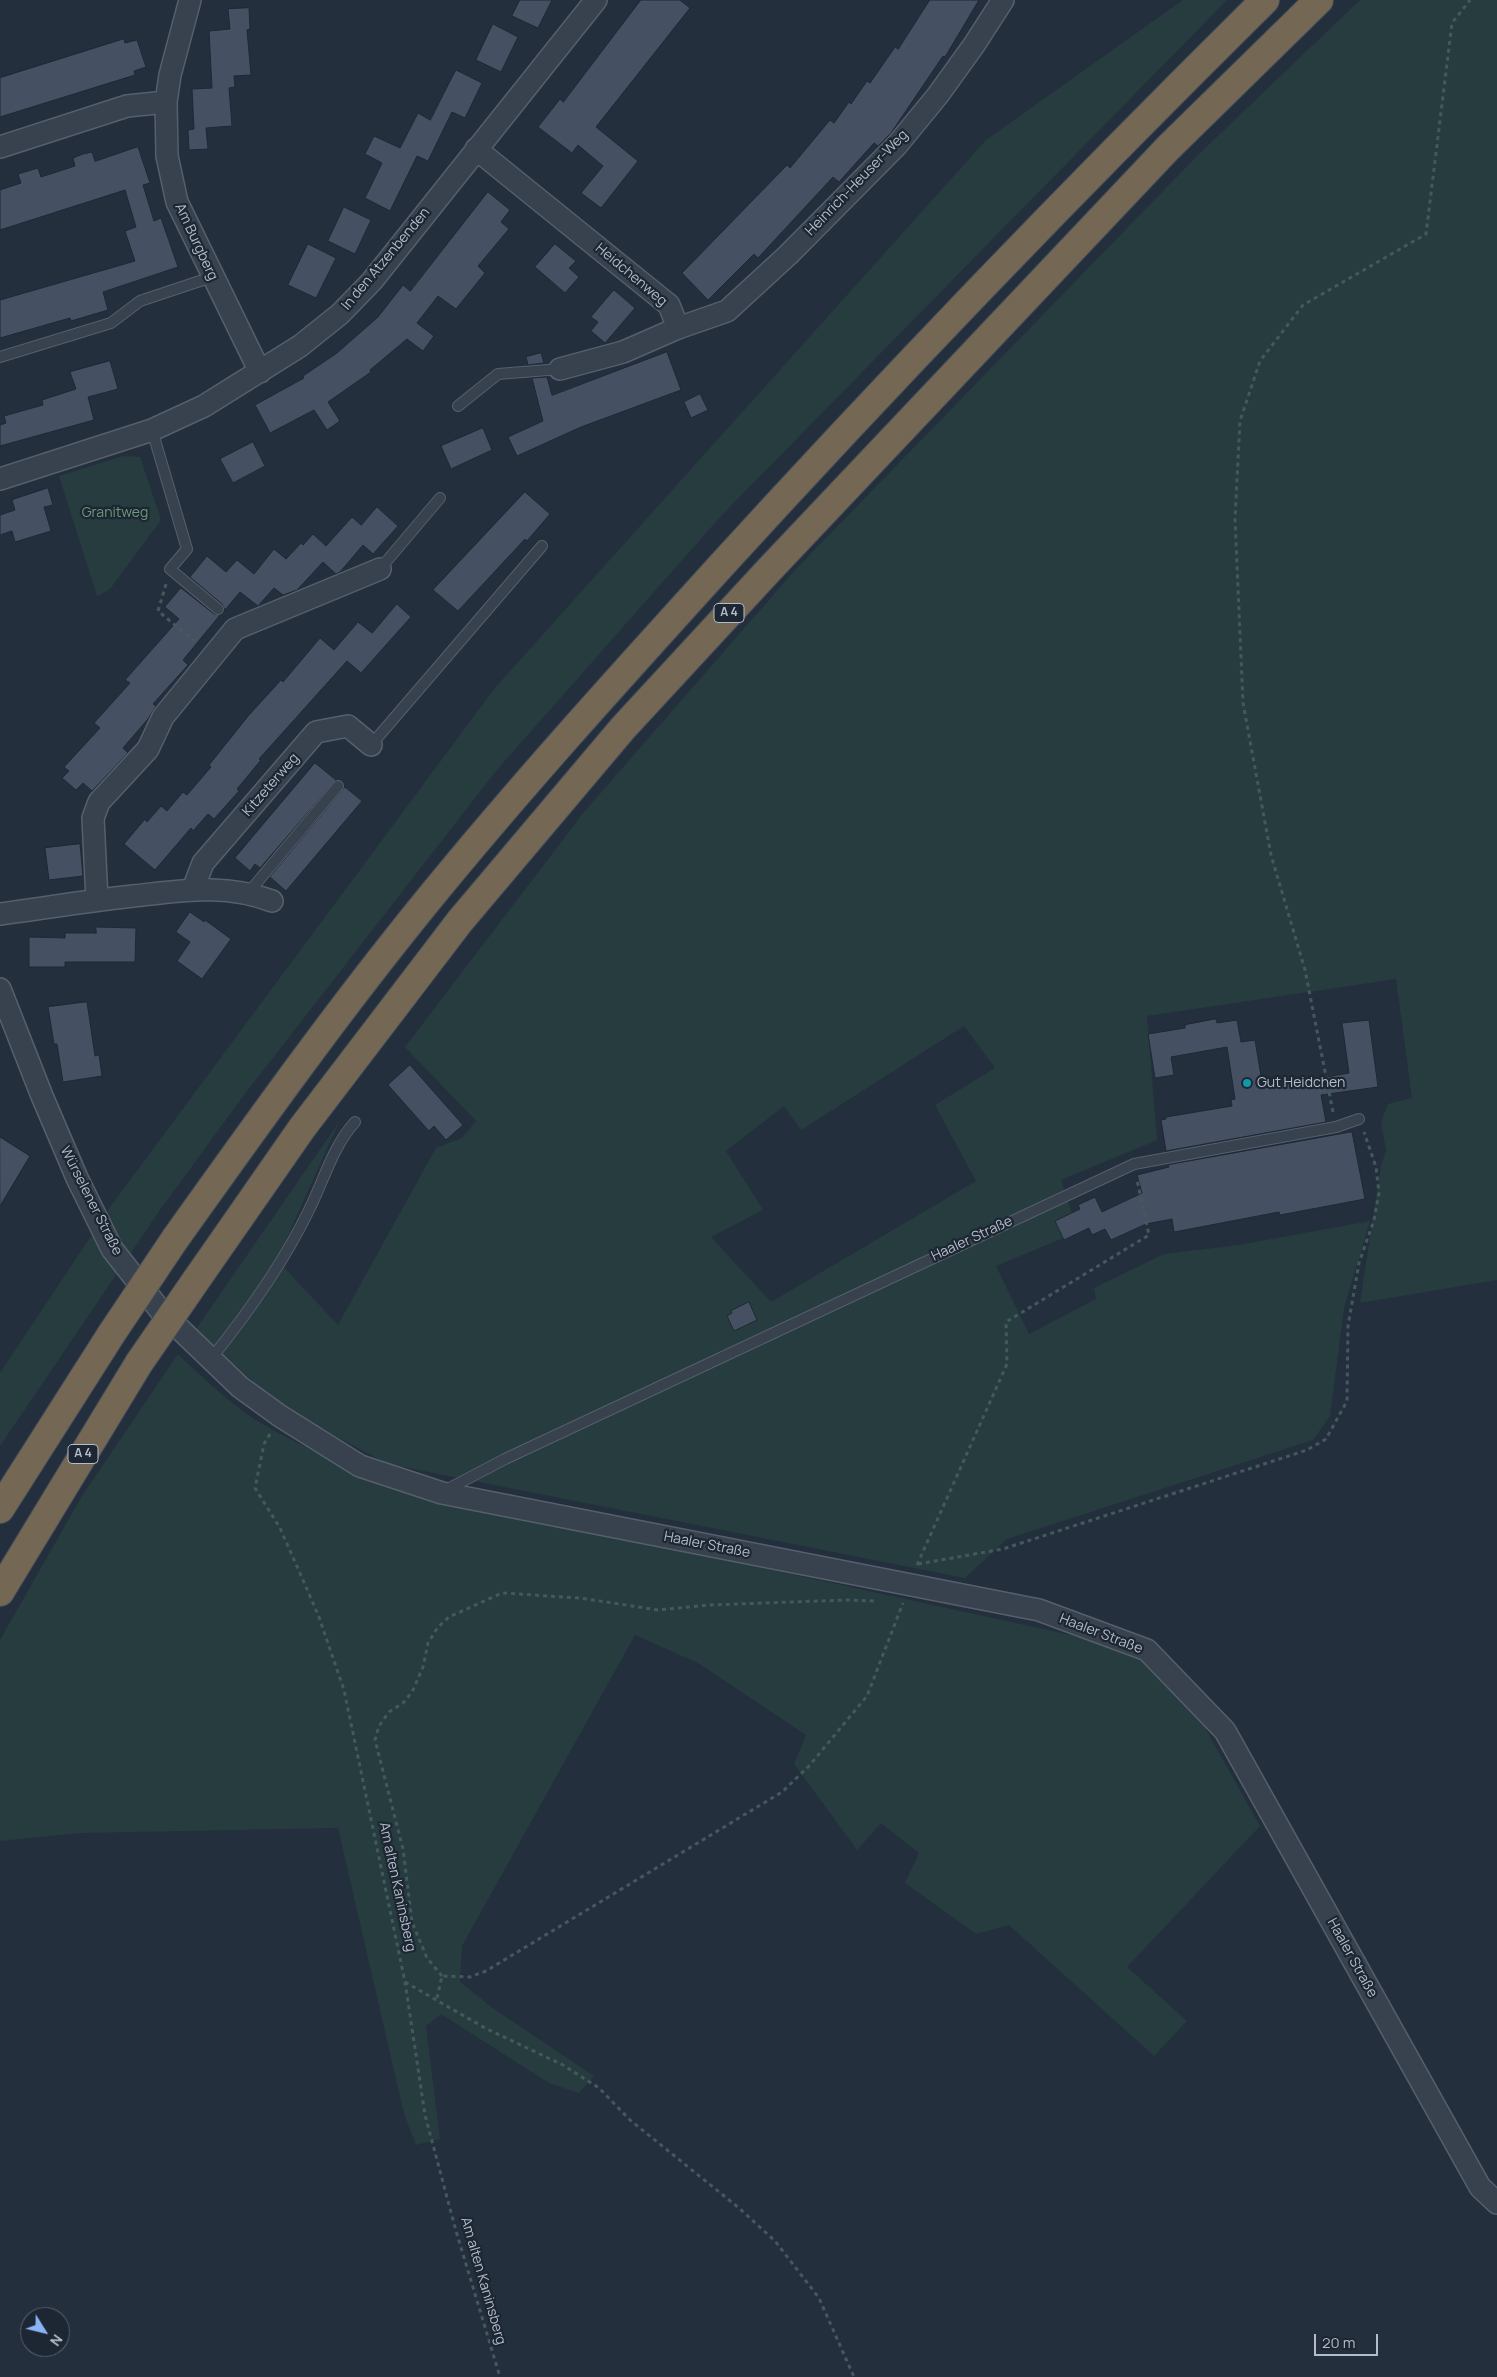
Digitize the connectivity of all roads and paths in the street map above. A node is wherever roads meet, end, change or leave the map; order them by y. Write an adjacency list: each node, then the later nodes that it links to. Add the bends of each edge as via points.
1 (190, 0): 7 (street, Am Burgberg)
2 (596, 0): 9 (street, In den Atzenbenden)
3 (1003, 0): 11 (street, Heinrich-Heuser-Weg, via 938,95 897,145 728,311)
4 (1265, 0): 39 (highway, A 4, bridge, via 1143,120 848,427 589,711 427,900 274,1101 175,1239)
5 (1319, 0): 41 (highway, A 4, bridge, via 1168,148 774,564 623,728 460,921 302,1128 139,1363)
6 (1470, 0): 34 (path, via 1452,23 1426,234 1303,304 1260,361 1240,421 1236,519 1244,703 1271,855 1305,970)
7 (166, 102): 8 (street, via 127,106); 10 (street, Am Burgberg, via 167,156 177,202)
8 (0, 147)
9 (476, 149): 11 (street, Heidchenweg, via 669,305); 14 (street, In den Atzenbenden, via 372,281 340,314)
10 (212, 277): 12 (lane, via 140,300 111,323); 14 (street, Am Burgberg)
11 (678, 328): 13 (street, via 623,352)
12 (0, 356)
13 (560, 369): 15 (lane, via 498,374)
14 (260, 372): 16 (street, In den Atzenbenden, via 204,406)
15 (458, 406)
16 (152, 430): 17 (street, In den Atzenbenden); 20 (lane, via 187,549)
17 (0, 479)
18 (440, 498): 21 (lane)
19 (542, 546): 24 (lane)
20 (170, 569): 22 (lane); 23 (path, via 158,611)
21 (380, 570): 28 (street, via 235,629 163,717 148,749 99,802 93,818)
22 (218, 609)
23 (195, 642)
24 (371, 745): 26 (street, Kitzeterweg, via 348,726 316,732 203,863)
25 (338, 786): 27 (lane)
26 (193, 889): 27 (street); 28 (street)
27 (249, 892): 29 (street)
28 (97, 900): 30 (street)
29 (272, 901)
30 (0, 914)
31 (0, 989): 36 (street, Würselener Straße, via 77,1178 112,1249 160,1310)
32 (1359, 1119): 34 (lane, Haaler Straße); 40 (path, via 1376,1167 1379,1193 1374,1220 1359,1263 1348,1326 1346,1401 1326,1439 1307,1450 1003,1548)
33 (355, 1122): 36 (lane, via 343,1134 309,1210 279,1265 242,1321)
34 (1336, 1127): 35 (lane, Haaler Straße)
35 (1134, 1164): 38 (lane, Haaler Straße, via 505,1459); 40 (path, via 1149,1235 1006,1322 1007,1364)
36 (209, 1360): 37 (street, Würselener Straße)
37 (280, 1416): 38 (street, Haaler Straße, via 360,1466); 46 (path, Am alten Kaninsberg, via 264,1444 255,1488 280,1528 303,1580 344,1690)
38 (442, 1493): 42 (street, Haaler Straße)
39 (0, 1509)
40 (918, 1564): 42 (path)
41 (0, 1592)
42 (905, 1594): 44 (path); 45 (path, via 867,1696 809,1766 782,1792 486,1971 470,1976); 48 (street, Haaler Straße, via 1039,1610 1147,1650 1226,1731 1480,2187)
43 (884, 1602): 45 (path, via 847,1600 658,1610 580,1598 502,1592 449,1617 428,1643 423,1668 412,1692 404,1703 389,1712 379,1726 376,1740 403,1849 412,1922 427,1958)
44 (894, 1602)
45 (442, 1976): 47 (path)
46 (405, 1982): 47 (path); 49 (path, Am alten Kaninsberg, via 425,2116)
47 (436, 1998): 50 (path, via 485,2028 563,2064 599,2088 630,2120 739,2208 775,2241 819,2298)
48 (1497, 2203)
49 (500, 2377)
50 (854, 2377)

